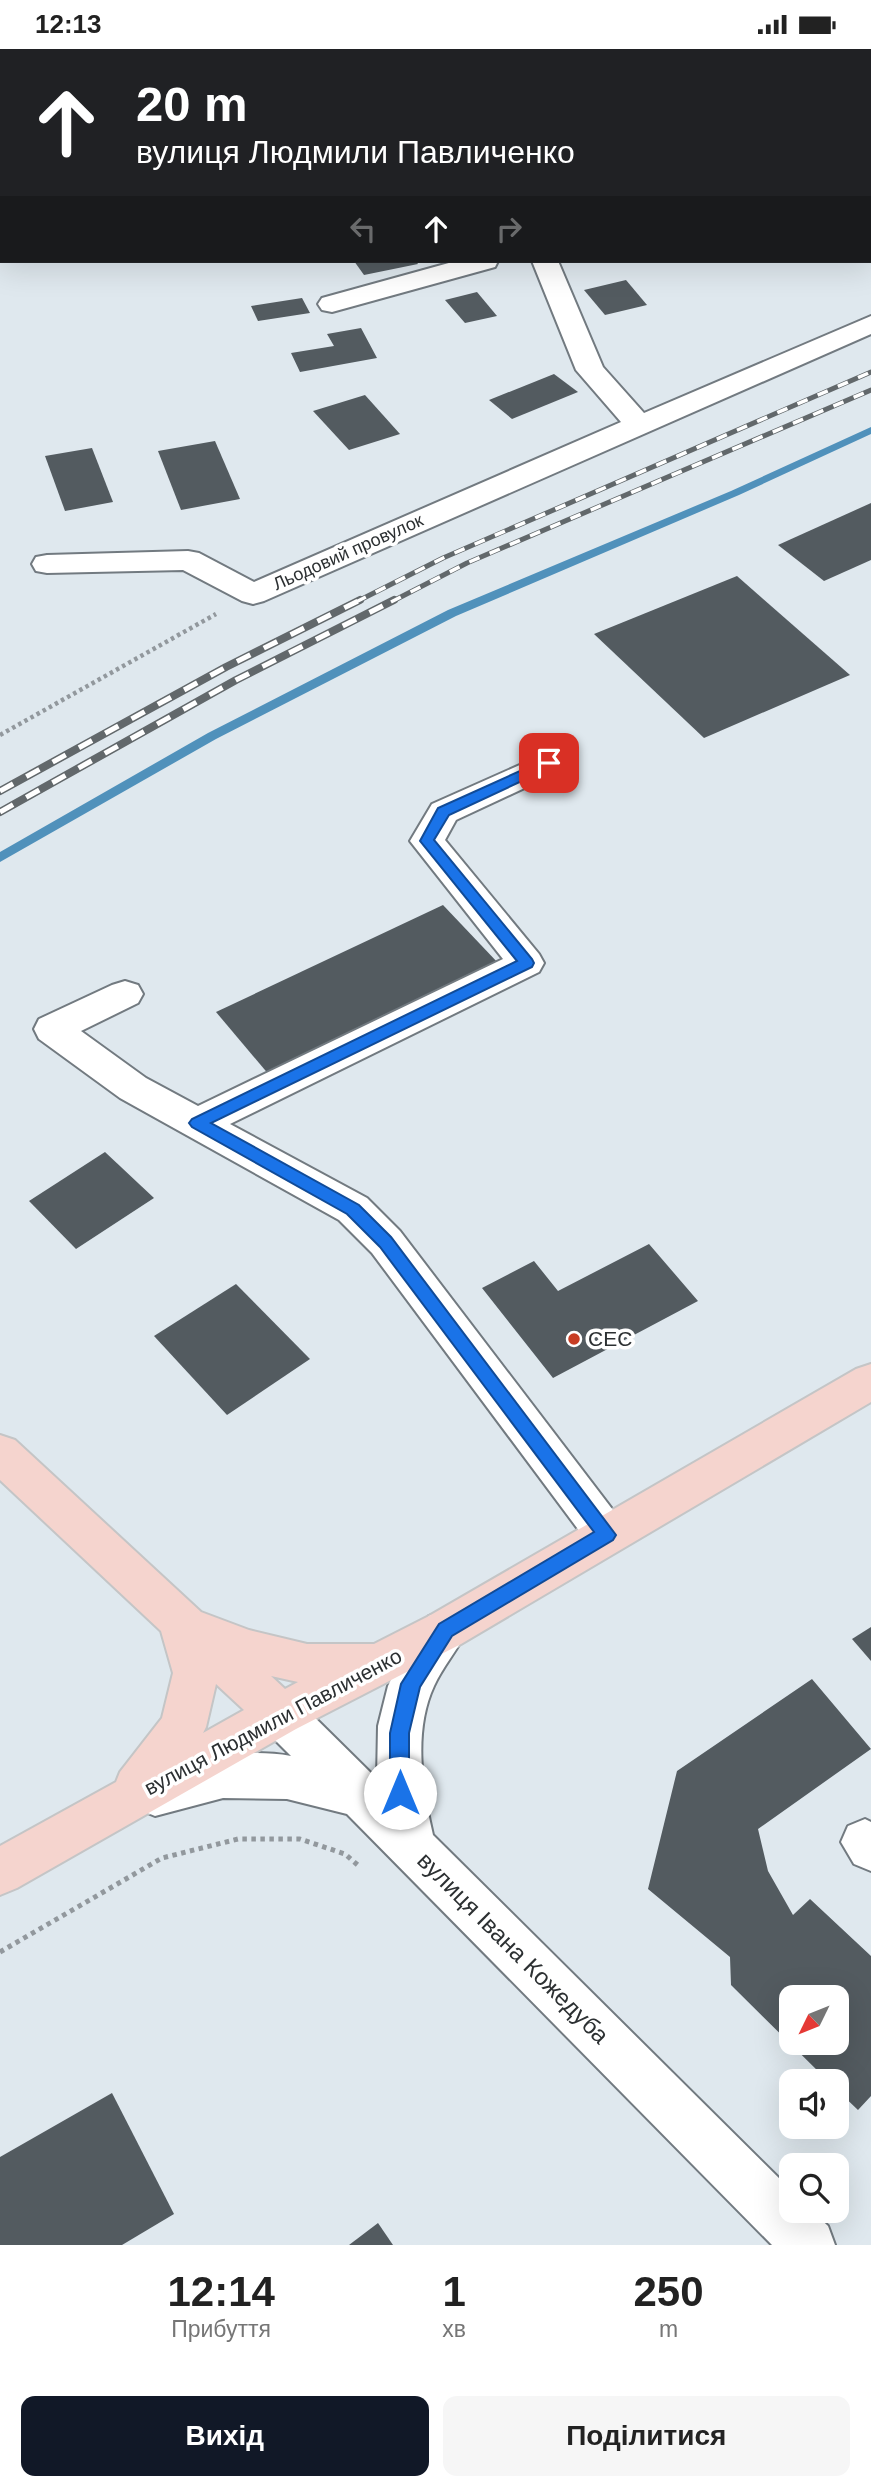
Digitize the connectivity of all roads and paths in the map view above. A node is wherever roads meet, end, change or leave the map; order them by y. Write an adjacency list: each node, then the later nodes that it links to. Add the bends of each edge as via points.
1 (478, 263): 3 (street)
2 (546, 263): 5 (street, via 590,370)
3 (332, 305)
4 (871, 324): 5 (street, Льодовий провулок)
5 (640, 426): 7 (street, Льодовий провулок)
6 (47, 564): 7 (street, Льодовий провулок, via 188,560)
7 (253, 594): 8 (path)
8 (0, 735)
9 (549, 763): 11 (street, via 443,812 427,841 526,963)
10 (125, 994): 11 (street, via 52,1029 133,1088)
11 (197, 1123): 14 (street, via 353,1209 386,1242)
12 (871, 1381): 14 (main road, вулиця Людмили Павличенко)
13 (0, 1453): 15 (main road, вулиця Івана Кожедуба)
14 (607, 1535): 16 (main road, вулиця Людмили Павличенко)
15 (179, 1620): 17 (main road, via 243,1649 307,1664); 18 (main road, вулиця Івана Кожедуба); 20 (main road, via 196,1673 183,1727)
16 (445, 1630): 17 (main road, вулиця Людмили Павличенко); 21 (street, via 411,1684 399,1733 400,1793)
17 (382, 1663): 18 (main road, вулиця Людмили Павличенко)
18 (280, 1714): 19 (street, вулиця Івана Кожедуба); 20 (main road, вулиця Людмили Павличенко)
19 (360, 1795): 20 (street, via 286,1776 223,1776); 21 (street, вулиця Івана Кожедуба)
20 (126, 1801): 22 (main road, вулиця Людмили Павличенко)
21 (412, 1847): 25 (street, вулиця Івана Кожедуба)
22 (0, 1872)
23 (366, 1873): 24 (path, via 345,1854 300,1839 238,1839 162,1858)
24 (0, 1952)
25 (809, 2245)

